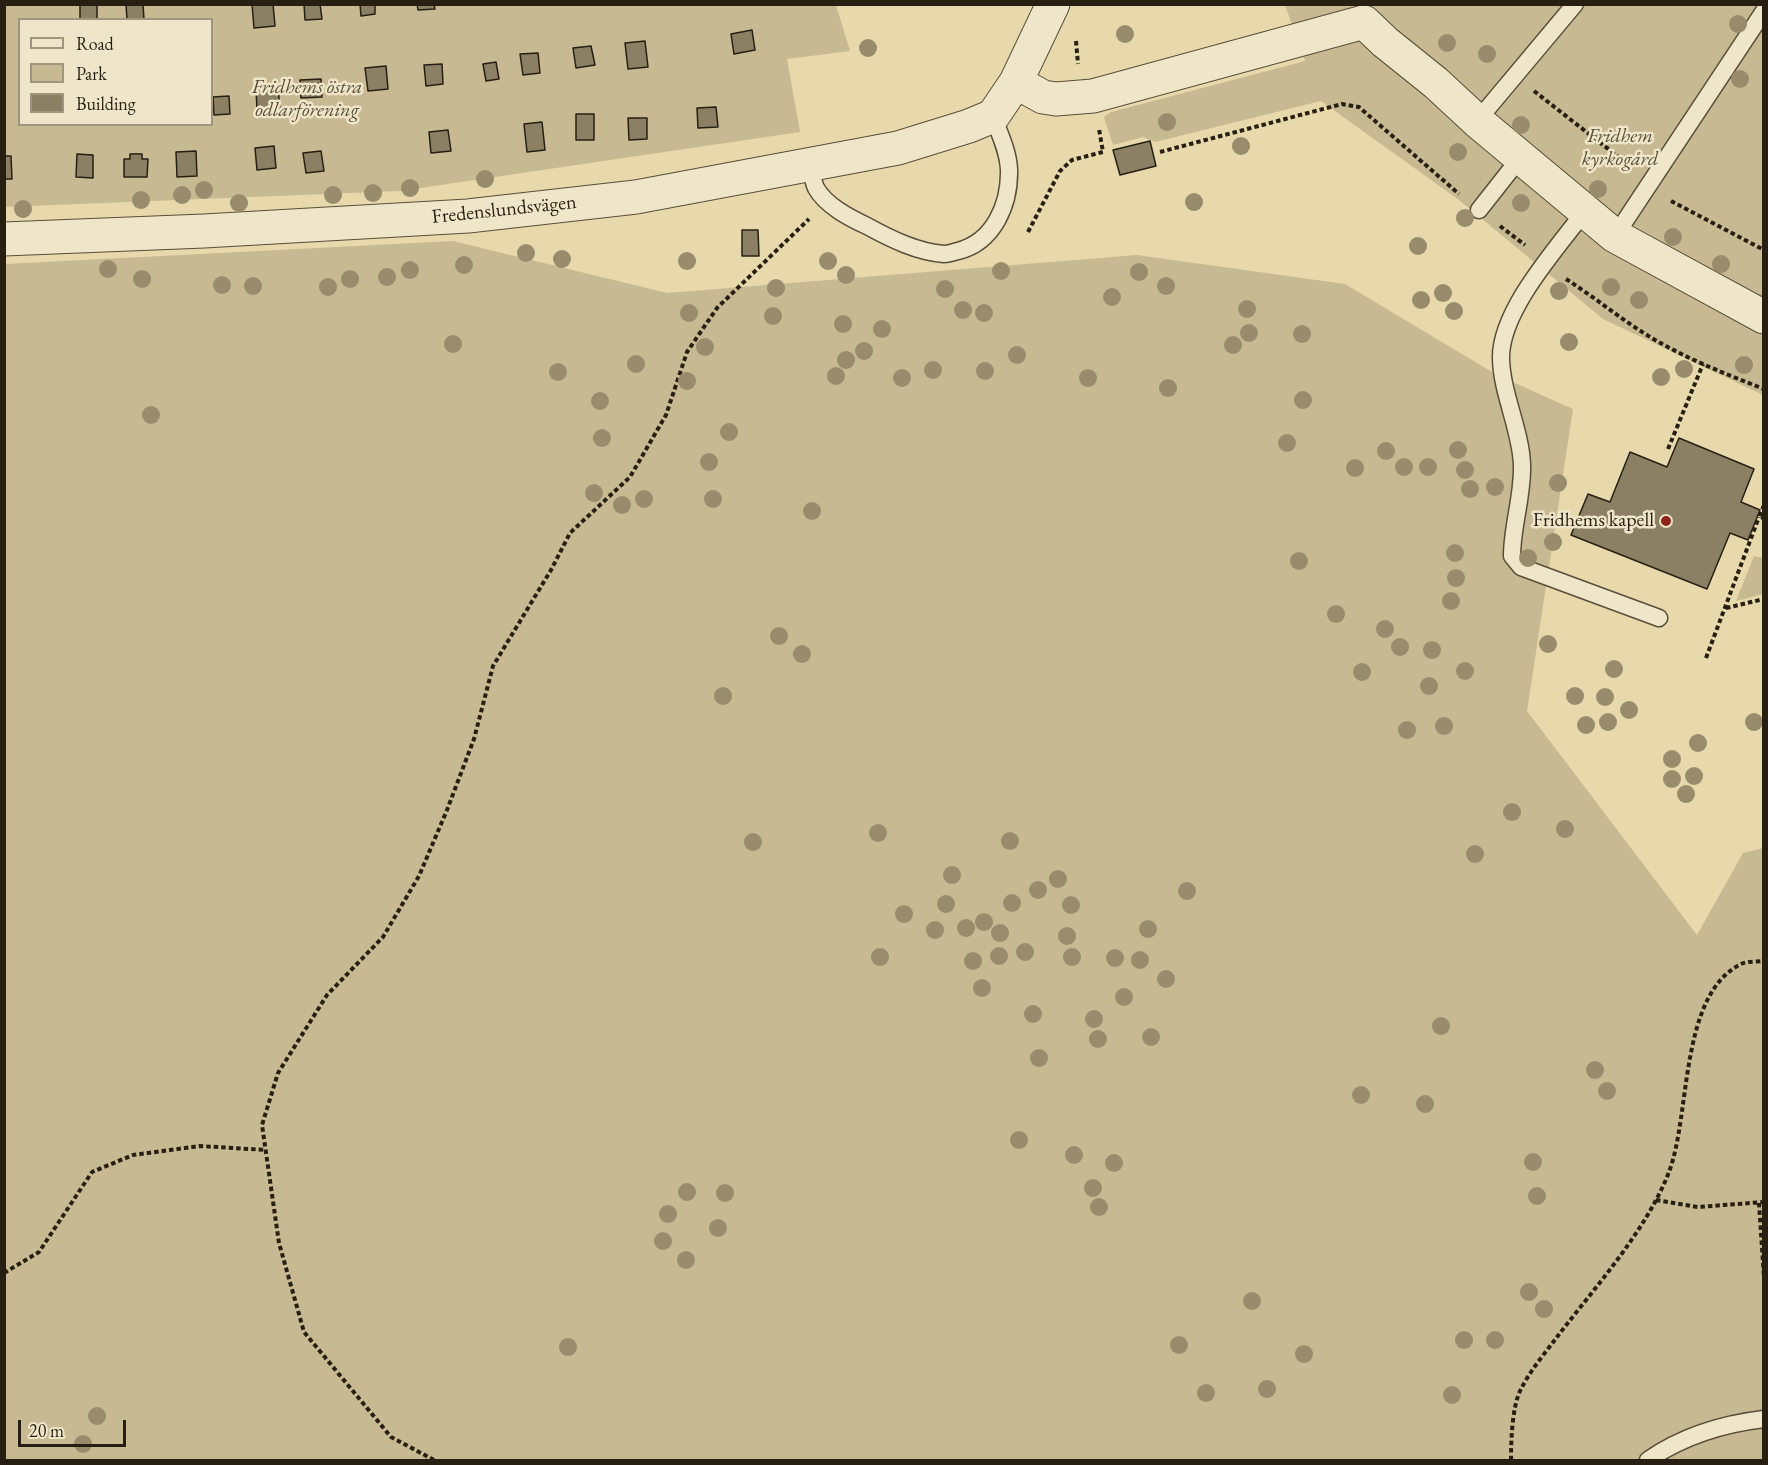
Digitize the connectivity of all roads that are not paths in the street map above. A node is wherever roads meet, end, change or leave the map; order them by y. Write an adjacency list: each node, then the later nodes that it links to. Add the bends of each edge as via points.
1 (1053, 4): 5 (street)
2 (1575, 4): 7 (lane)
3 (1764, 10): 12 (lane)
4 (1361, 13): 5 (street, via 1093,96 1043,97); 7 (street, via 1385,42)
5 (1016, 82): 6 (street)
6 (993, 116): 9 (street, Fredenslundsvägen, via 898,148); 9 (lane, via 1006,152 1008,193 996,224 967,249 947,254 897,242 845,215 816,188)
7 (1477, 121): 8 (street)
8 (1520, 158): 10 (lane); 11 (street)
9 (811, 166): 13 (street, Fredenslundsvägen, via 636,197 468,216)
10 (1479, 210)
11 (1585, 211): 12 (street); 15 (lane, via 1527,289 1504,342 1501,357 1522,464 1512,556 1521,567)
12 (1615, 236): 14 (street)
13 (4, 239)
14 (1764, 317)
15 (1659, 618)
16 (1764, 1419): 17 (lane, via 1712,1428)
17 (1648, 1461)

